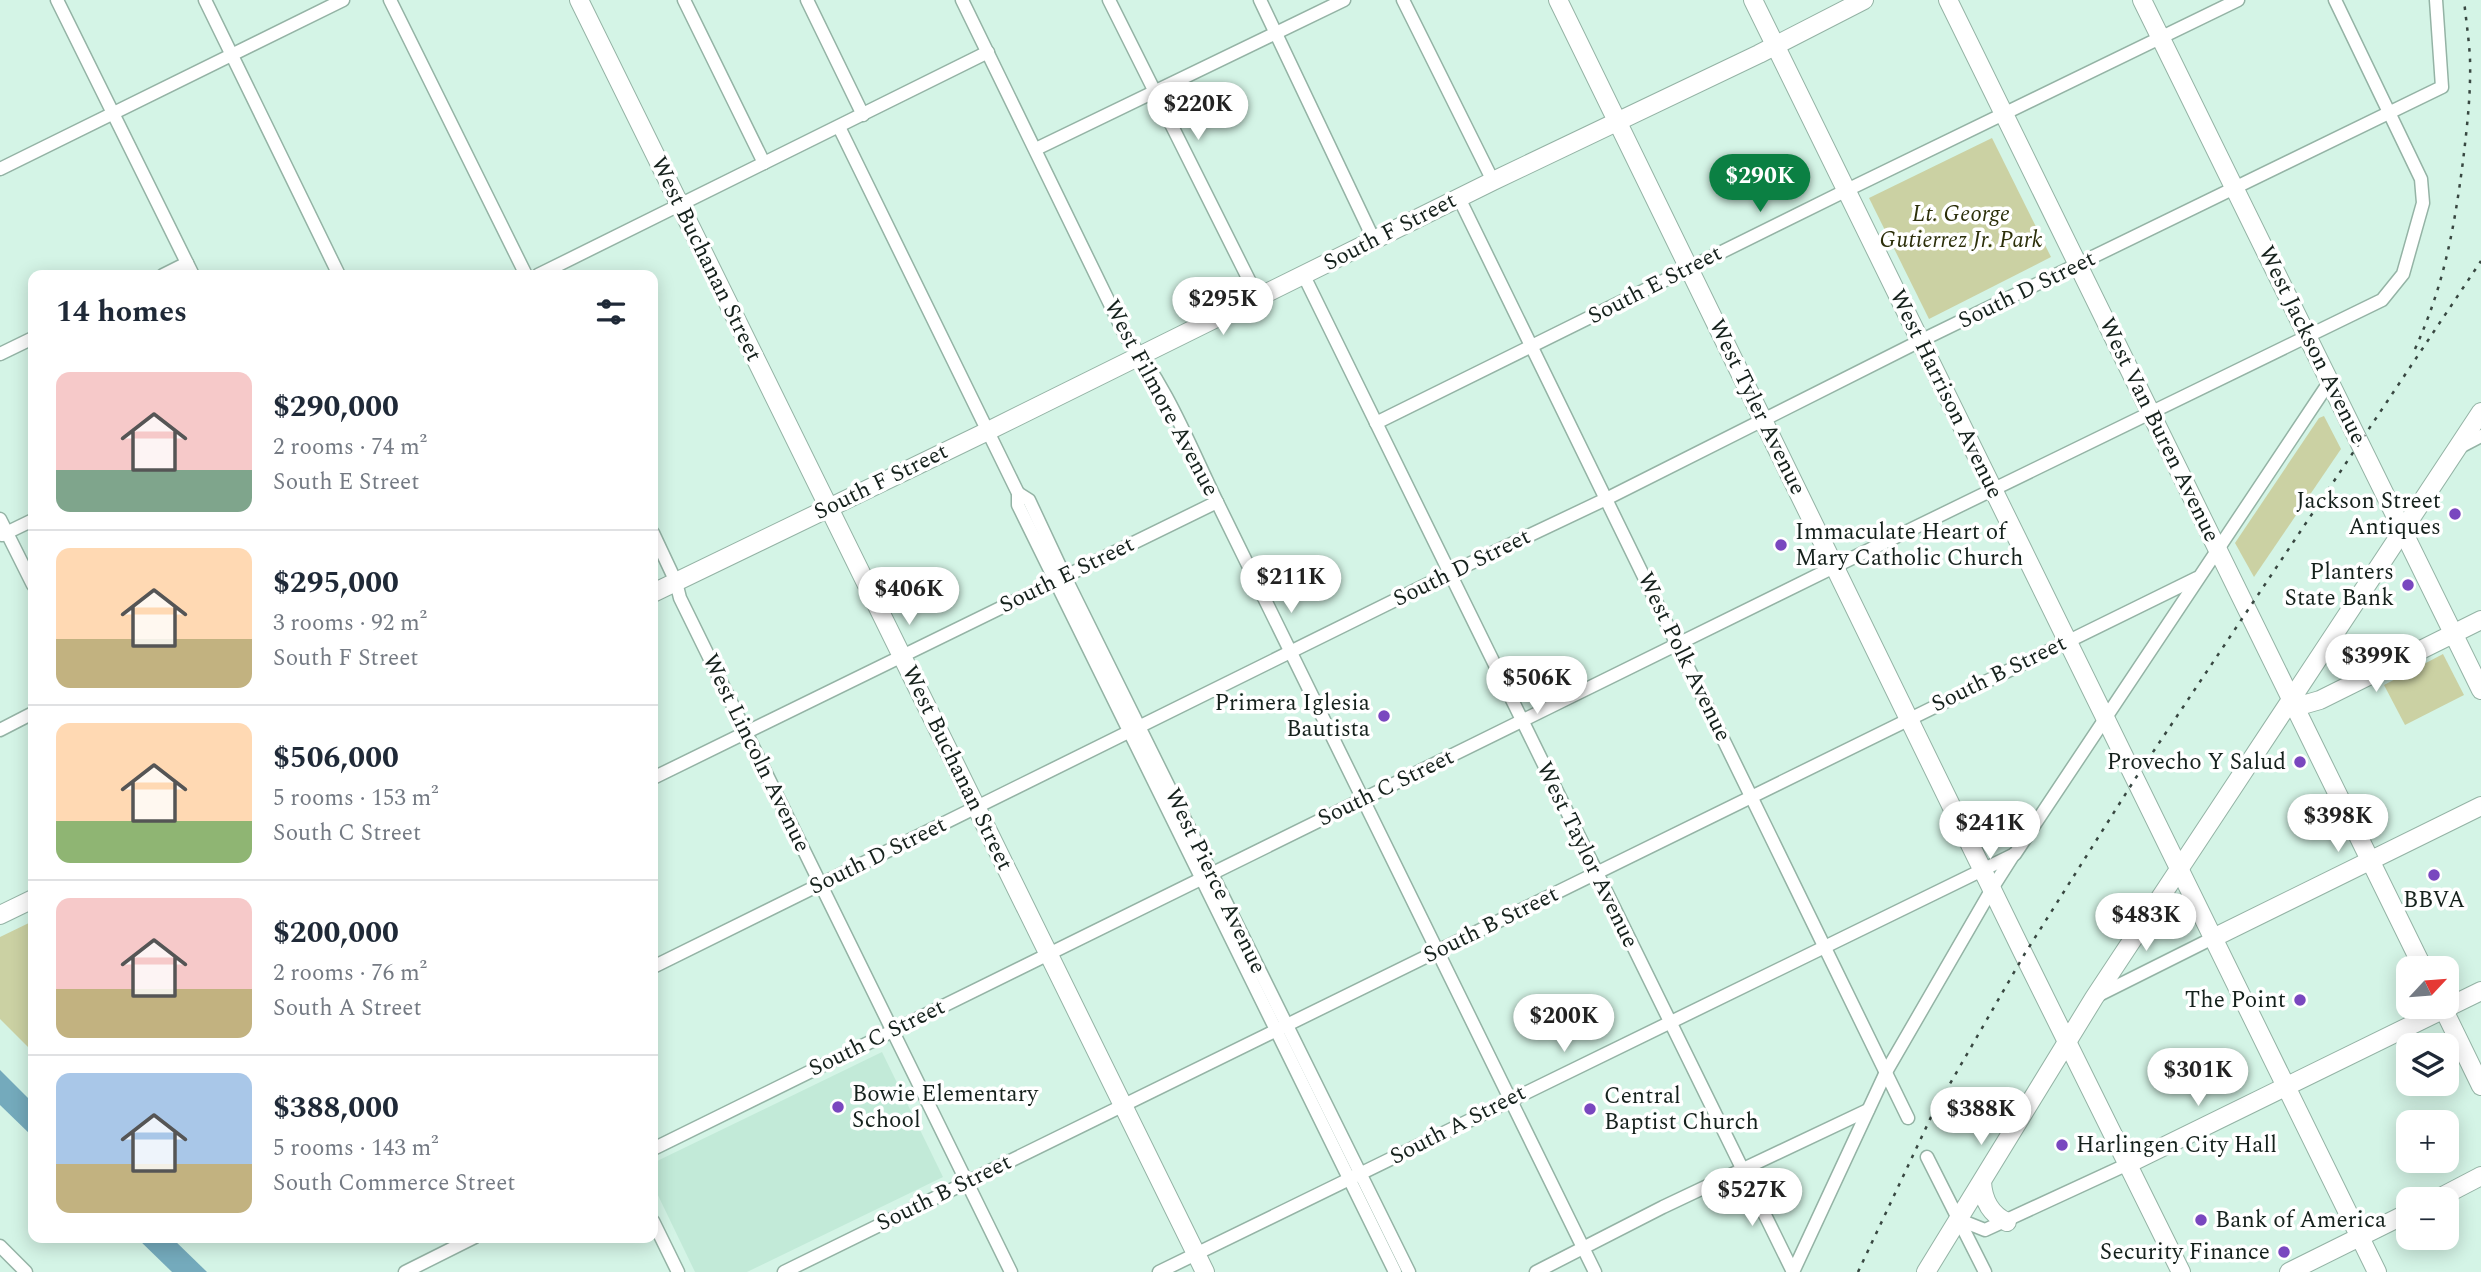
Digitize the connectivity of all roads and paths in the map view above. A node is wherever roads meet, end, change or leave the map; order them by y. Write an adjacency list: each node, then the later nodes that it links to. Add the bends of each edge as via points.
1 (57, 0): 27 (street)
2 (205, 0): 25 (street)
3 (343, 0): 25 (street)
4 (390, 0): 46 (street)
5 (579, 0): 40 (street, West Buchanan Street)
6 (684, 0): 34 (street)
7 (807, 0): 30 (street)
8 (962, 0): 24 (street, West Filmore Avenue)
9 (1110, 0): 26 (street)
10 (1260, 0): 21 (street)
11 (1343, 0): 21 (street)
12 (1403, 0): 36 (street)
13 (1558, 0): 31 (street, West Tyler Avenue)
14 (1753, 0): 23 (street, West Harrison Avenue)
15 (1864, 0): 23 (street, South F Street)
16 (1948, 0): 28 (street, West Van Buren Avenue)
17 (2142, 0): 22 (street, West Jackson Avenue)
18 (2238, 0): 22 (street, South E Street)
19 (2334, 0): 29 (street)
20 (2436, 0): 29 (street, South D Street, via 2442,87)
21 (1276, 32): 26 (street); 41 (street)
22 (2161, 38): 28 (street, South E Street); 37 (street, West Jackson Avenue)
23 (1775, 45): 31 (street, South F Street); 38 (street, West Harrison Avenue)
24 (988, 52): 30 (street); 33 (street, West Filmore Avenue)
25 (231, 55): 27 (street); 45 (street)
26 (1154, 92): 33 (street); 49 (street)
27 (113, 114): 35 (street); 44 (street)
28 (2003, 114): 38 (street, South E Street); 42 (street, West Van Buren Avenue)
29 (2390, 114): 37 (street, South D Street); 50 (street, South C Street, via 2421,179 2423,203 2403,274 2382,300)
30 (863, 115): 32 (street)
31 (1617, 123): 36 (street, South F Street); 43 (street, West Tyler Avenue)
32 (839, 127): 34 (street); 61 (street, West Pierce Avenue)
33 (1036, 149): 55 (street, West Filmore Avenue, via 1126,337)
34 (764, 163): 40 (street)
35 (0, 169)
36 (1493, 181): 39 (street, South F Street)
37 (2234, 188): 42 (street, South D Street); 50 (street, West Jackson Avenue)
38 (1847, 190): 43 (street, South E Street); 52 (street, West Harrison Avenue)
39 (1459, 198): 41 (street, South F Street); 53 (street, West Polk Avenue)
40 (679, 205): 47 (street); 67 (street, West Buchanan Street)
41 (1374, 240): 48 (street, South F Street)
42 (2078, 266): 52 (street, South D Street); 58 (street, West Van Buren Avenue)
43 (1689, 268): 53 (street, South E Street); 59 (street, West Tyler Avenue)
44 (190, 269)
45 (337, 270)
46 (524, 270)
47 (548, 270)
48 (1304, 276): 49 (street, South F Street); 60 (street, West Taylor Avenue)
49 (1258, 298): 55 (street, South F Street)
50 (2308, 336): 56 (street, West Jackson Avenue); 58 (street, South C Street)
51 (28, 340): 54 (street)
52 (1920, 341): 59 (street, South D Street); 64 (street, West Harrison Avenue)
53 (1531, 347): 60 (street, South E Street); 65 (street, West Polk Avenue)
54 (0, 354)
55 (1142, 355): 61 (street, South F Street); 66 (street, West Filmore Avenue)
56 (2330, 381): 70 (street, West Jackson Avenue); 73 (street)
57 (2481, 412): 63 (street)
58 (2150, 413): 64 (street, South C Street); 73 (street, West Van Buren Avenue)
59 (1763, 420): 65 (street, South D Street); 74 (street, West Tyler Avenue)
60 (1376, 423): 75 (street, West Taylor Avenue)
61 (988, 431): 67 (street, South F Street); 78 (street, West Pierce Avenue, via 1018,493 1018,505)
62 (2481, 436): 63 (street)
63 (2456, 448): 70 (street)
64 (1993, 489): 74 (street, South C Street); 83 (street, West Harrison Avenue)
65 (1606, 499): 75 (street, South D Street); 84 (street, West Polk Avenue)
66 (1217, 502): 78 (street, South E Street); 85 (street, West Filmore Avenue)
67 (829, 507): 79 (street, South F Street); 86 (street, West Buchanan Street)
68 (0, 519): 71 (street)
69 (28, 523): 71 (street)
70 (2404, 530): 82 (street, West Jackson Avenue); 88 (street)
71 (4, 535): 76 (street)
72 (658, 544): 79 (street, West Lincoln Avenue)
73 (2218, 550): 77 (street); 88 (street, West Van Buren Avenue)
74 (1836, 566): 84 (street, South C Street); 90 (street, West Tyler Avenue)
75 (1450, 573): 85 (street, South D Street); 92 (street, West Taylor Avenue)
76 (28, 576)
77 (2197, 578): 83 (street, South B Street); 91 (street)
78 (1060, 579): 86 (street, South E Street); 93 (street, West Pierce Avenue)
79 (676, 582): 80 (street, South F Street); 95 (street, West Lincoln Avenue)
80 (658, 591)
81 (2481, 620): 82 (street)
82 (2453, 634): 87 (street, West Jackson Avenue); 88 (street, via 2320,700 2306,704)
83 (2067, 640): 90 (street, South B Street); 91 (street, West Harrison Avenue)
84 (1678, 644): 92 (street, South C Street); 97 (street, West Polk Avenue)
85 (1290, 652): 93 (street, South D Street); 98 (street, West Filmore Avenue)
86 (901, 655): 95 (street, South E Street); 100 (street, West Buchanan Street)
87 (2481, 690)
88 (2290, 701): 102 (street, West Van Buren Avenue); 104 (street)
89 (28, 716): 94 (street)
90 (1910, 719): 97 (street, South B Street); 103 (street, West Tyler Avenue)
91 (2106, 719): 101 (street); 104 (street, West Harrison Avenue)
92 (1522, 722): 98 (street, South C Street); 105 (street, West Taylor Avenue)
93 (1135, 729): 100 (street, South D Street); 106 (street, West Pierce Avenue)
94 (0, 730)
95 (745, 732): 96 (street, South E Street); 107 (street, West Lincoln Avenue)
96 (658, 776)
97 (1752, 796): 105 (street, South B Street); 112 (street, West Polk Avenue)
98 (1362, 800): 106 (street, South C Street); 113 (street, West Filmore Avenue)
99 (2481, 806): 102 (street)
100 (976, 808): 107 (street, South D Street); 114 (street, West Buchanan Street)
101 (2015, 854): 103 (street, South A Street); 108 (street)
102 (2371, 860): 111 (street); 115 (street, West Van Buren Avenue)
103 (1983, 868): 108 (street, West Tyler Avenue); 112 (street, South A Street)
104 (2179, 869): 111 (street, West Harrison Avenue); 118 (street)
105 (1595, 873): 113 (street, South B Street); 122 (street, West Taylor Avenue)
106 (1207, 877): 114 (street, South C Street); 123 (street, West Pierce Avenue)
107 (820, 884): 116 (street, South D Street); 124 (street, West Lincoln Avenue)
108 (1993, 887): 125 (street, West Tyler Avenue); 126 (street)
109 (28, 901): 110 (street)
110 (2, 910)
111 (2213, 938): 118 (street); 128 (street, West Harrison Avenue)
112 (1825, 946): 122 (street, South A Street); 126 (street, West Polk Avenue)
113 (1437, 951): 123 (street, South B Street); 129 (street, West Filmore Avenue)
114 (1048, 954): 124 (street, South C Street); 130 (street, West Buchanan Street)
115 (2417, 956)
116 (658, 965)
117 (2481, 992): 119 (street)
118 (2094, 998): 125 (street)
119 (2459, 1001)
120 (2420, 1019): 128 (street)
121 (2448, 1019): 127 (street)
122 (1669, 1021): 129 (street, South A Street); 136 (street, West Taylor Avenue)
123 (1281, 1028): 130 (street, South B Street); 137 (street, West Pierce Avenue)
124 (892, 1031): 133 (street, South C Street); 139 (street, West Lincoln Avenue)
125 (2068, 1041): 135 (street, West Tyler Avenue); 140 (street)
126 (1886, 1072): 131 (street); 132 (street, West Polk Avenue)
127 (2481, 1086)
128 (2285, 1087): 135 (street); 146 (street, West Harrison Avenue)
129 (1510, 1099): 137 (street, South A Street); 149 (street, West Filmore Avenue)
130 (1122, 1105): 139 (street, South B Street); 150 (street, West Buchanan Street)
131 (1868, 1110): 136 (street); 162 (street)
132 (1908, 1118)
133 (658, 1147)
134 (1927, 1157): 143 (street)
135 (2128, 1164): 144 (street); 165 (street, West Tyler Avenue)
136 (1741, 1170): 149 (street); 162 (street, West Taylor Avenue)
137 (1355, 1176): 150 (street, South A Street); 158 (street, West Pierce Avenue); 159 (street, West Pierce Avenue)
138 (2481, 1176): 141 (street)
139 (967, 1182): 154 (street, South B Street); 155 (street, West Lincoln Avenue)
140 (1982, 1182): 143 (street); 144 (street, via 1988,1206)
141 (2459, 1188)
142 (2396, 1219): 146 (street)
143 (1960, 1220): 144 (street, via 1985,1230); 163 (street); 164 (street)
144 (2007, 1222)
145 (658, 1231): 153 (street)
146 (2360, 1237): 166 (street); 167 (street, West Harrison Avenue)
147 (463, 1243): 152 (street)
148 (0, 1246): 151 (street)
149 (1583, 1248): 160 (street); 161 (street, West Filmore Avenue)
150 (1196, 1254): 156 (street, South A Street); 157 (street, West Buchanan Street)
151 (26, 1272)
152 (405, 1272)
153 (678, 1272)
154 (784, 1272)
155 (1011, 1272)
156 (1159, 1272)
157 (1205, 1272)
158 (1395, 1272)
159 (1409, 1272)
160 (1536, 1272)
161 (1595, 1272)
162 (1793, 1272)
163 (1926, 1272)
164 (1985, 1272)
165 (2182, 1272)
166 (2289, 1272)
167 (2377, 1272)

